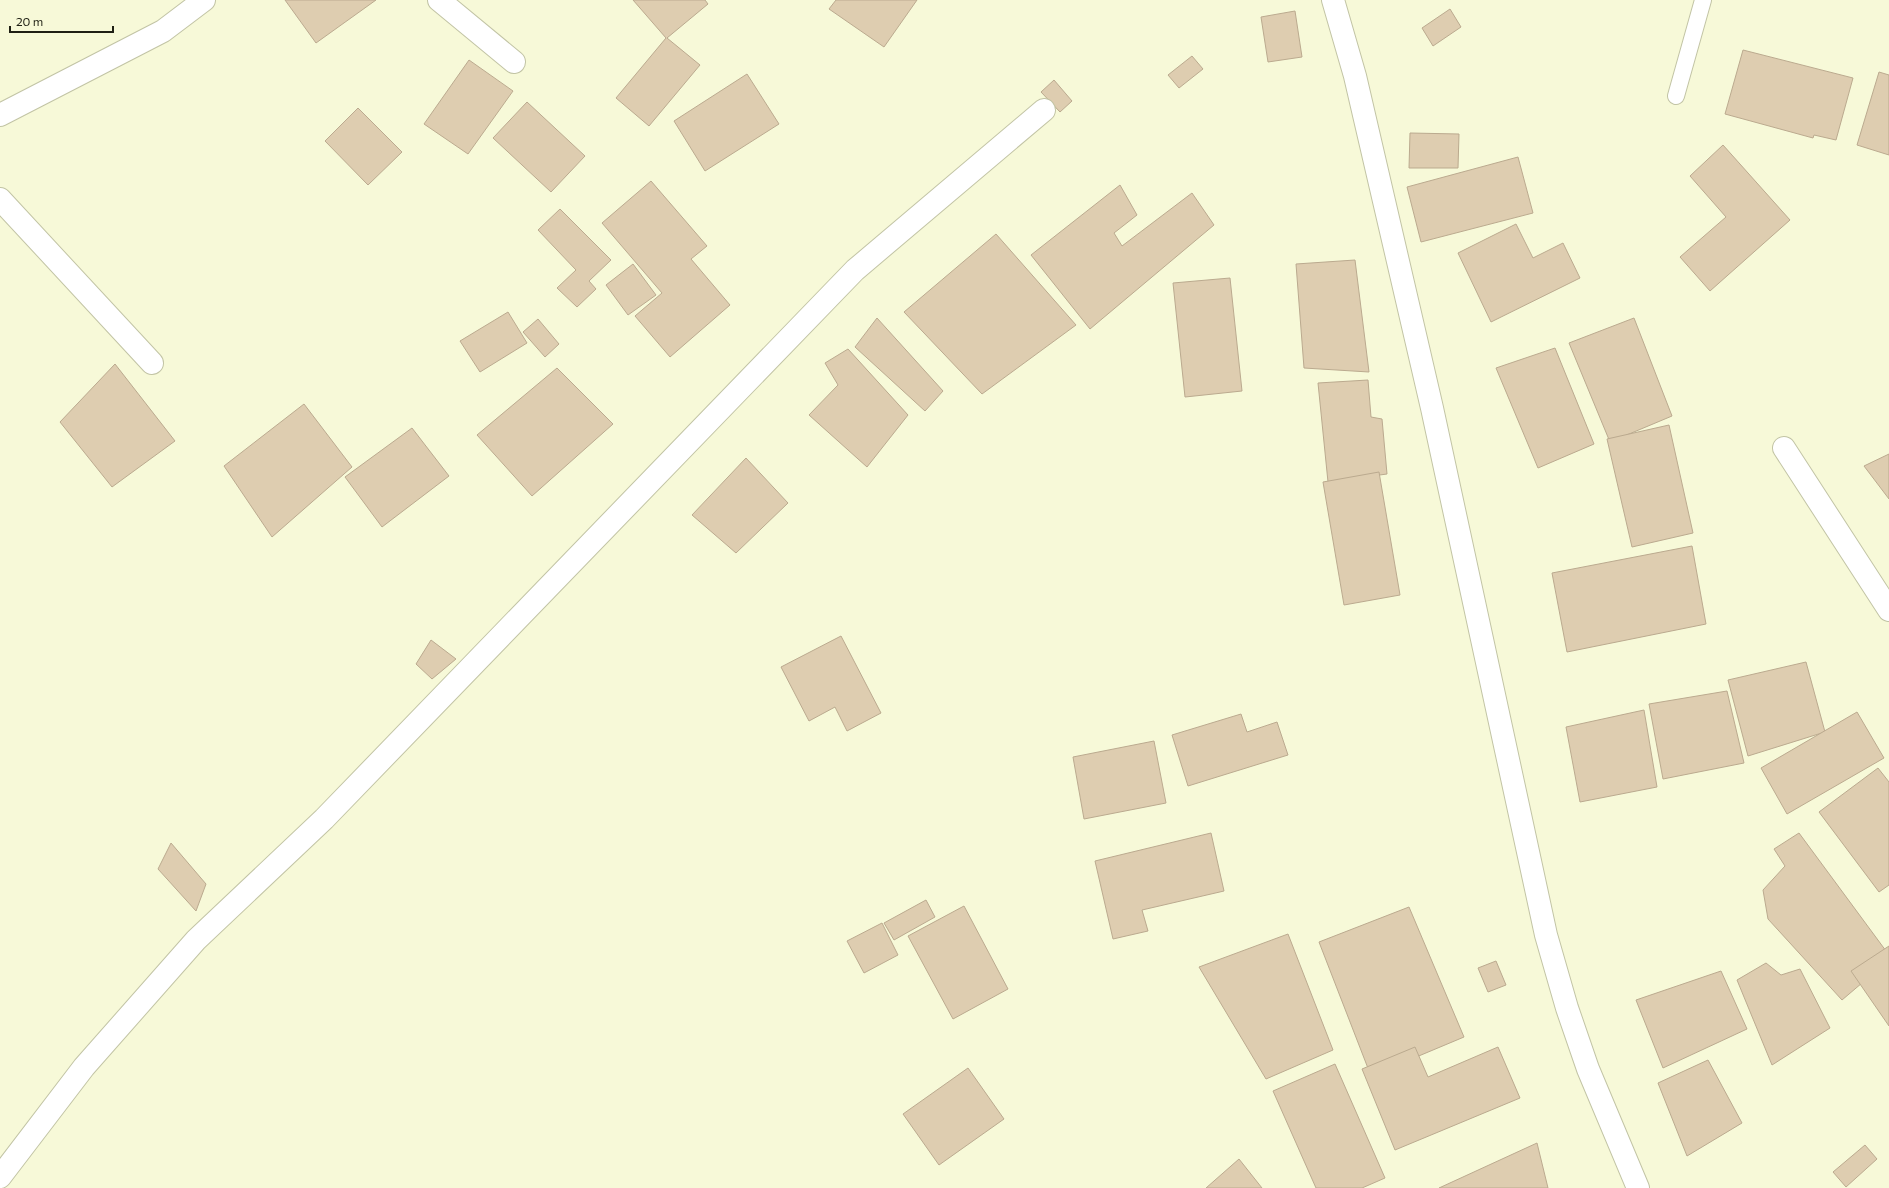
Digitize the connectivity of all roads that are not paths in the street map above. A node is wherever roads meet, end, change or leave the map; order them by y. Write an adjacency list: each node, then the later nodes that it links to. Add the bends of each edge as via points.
1 (204, 0): 8 (street, via 163,31)
2 (439, 0): 5 (street)
3 (1333, 0): 14 (street, via 1354,76 1432,408 1546,935 1588,1069)
4 (1704, 0): 6 (lane)
5 (514, 62)
6 (1676, 96)
7 (1044, 110): 13 (street, via 855,270 324,819 196,940 84,1067)
8 (0, 115)
9 (0, 199): 10 (street)
10 (152, 363)
11 (1784, 448): 12 (street)
12 (1889, 610)
13 (0, 1177)
14 (1638, 1188)

